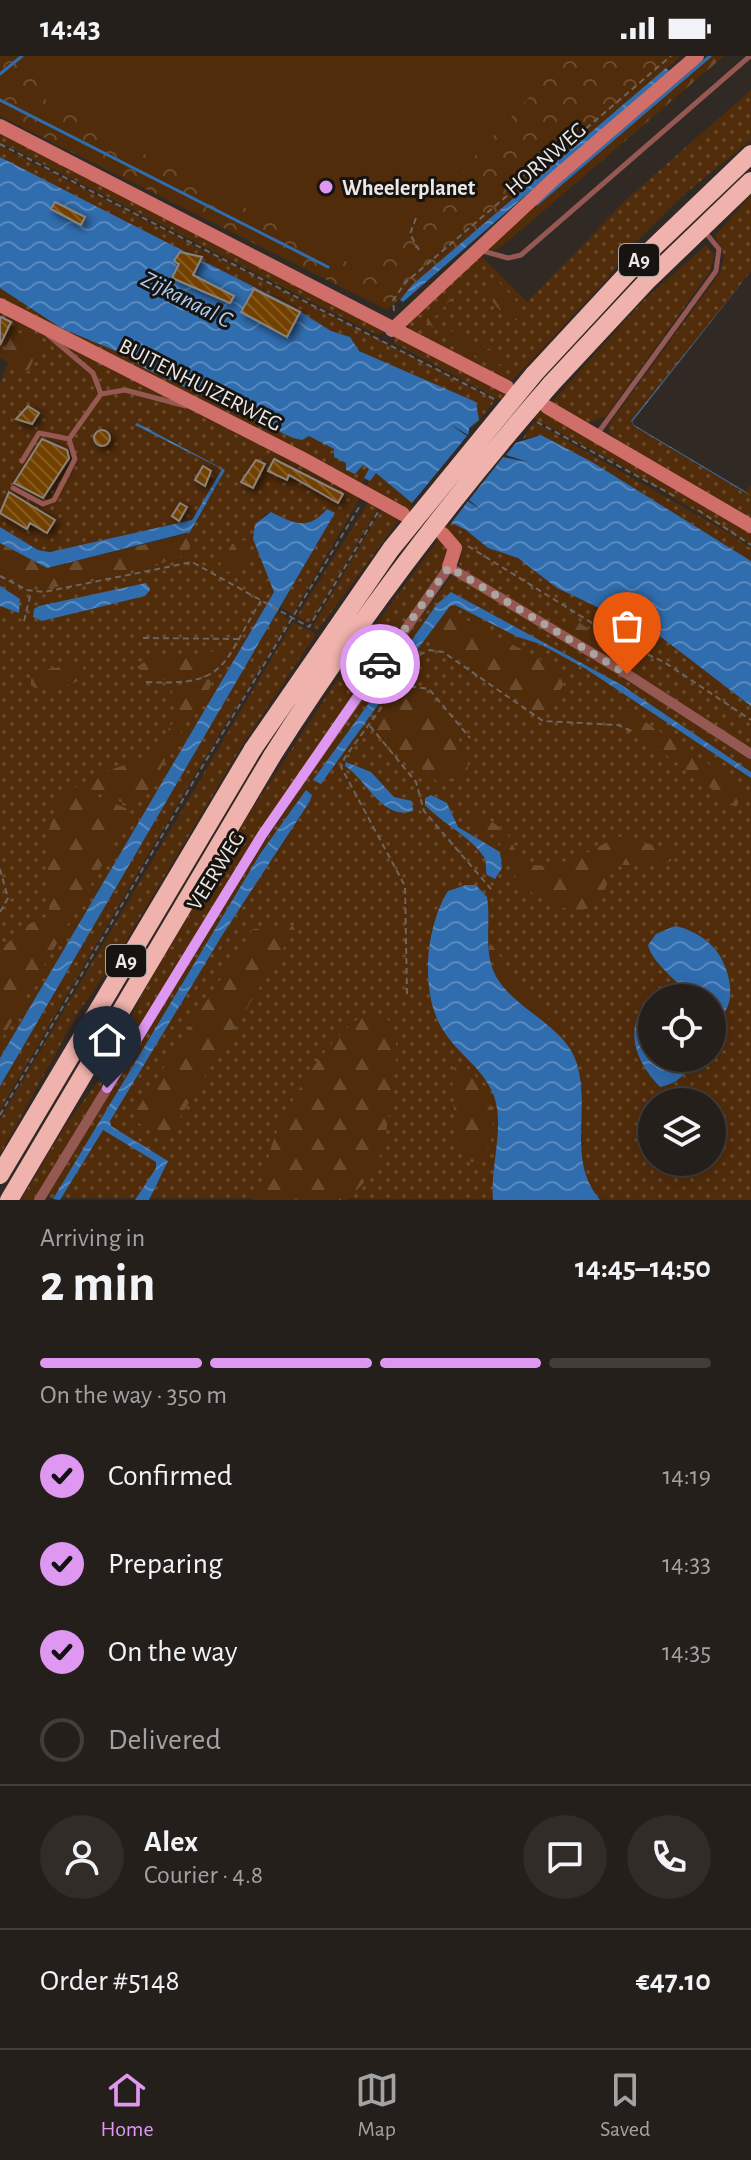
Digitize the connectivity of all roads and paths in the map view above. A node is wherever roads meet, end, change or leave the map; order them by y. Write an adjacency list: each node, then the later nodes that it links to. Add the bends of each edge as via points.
1 (671, 56): 13 (path, via 406,282 393,300)
2 (697, 56): 10 (street, HORNWEG)
3 (750, 56): 10 (lane, via 521,255 508,258)
4 (0, 126): 13 (street)
5 (0, 144): 17 (path)
6 (751, 154): 58 (highway, A9, bridge, via 646,254 534,374 391,549 253,749)
7 (751, 181): 9 (highway, A9)
8 (416, 218): 11 (path, via 410,234)
9 (702, 228): 21 (lane, via 719,249 720,265); 59 (highway, A9, bridge, via 551,384 399,571 272,756)
10 (476, 248): 13 (street, HORNWEG)
11 (419, 250)
12 (0, 305): 14 (street, BUITENHUIZERWEG)
13 (396, 326): 15 (street)
14 (43, 327): 16 (lane, via 54,343 93,373); 18 (street, BUITENHUIZERWEG)
15 (507, 387)
16 (101, 394): 18 (lane, via 125,390); 22 (lane)
17 (499, 402)
18 (195, 406): 26 (street, BUITENHUIZERWEG)
19 (547, 407): 21 (street)
20 (527, 416): 27 (path)
21 (598, 434): 31 (street)
22 (69, 439): 23 (lane, via 39,433); 25 (lane, via 75,459 54,500 43,504)
23 (22, 461)
24 (367, 479): 26 (lane)
25 (13, 488)
26 (362, 495): 29 (street, BUITENHUIZERWEG); 38 (path)
27 (676, 497)
28 (689, 504): 33 (path)
29 (382, 505): 30 (street); 40 (path)
30 (403, 514)
31 (751, 526)
32 (447, 537): 34 (street, VEERWEG, via 455,553); 48 (path, via 664,662)
33 (751, 545)
34 (449, 567): 45 (street, VEERWEG); 52 (street)
35 (0, 576): 36 (path)
36 (32, 591): 37 (path, via 188,562); 39 (path)
37 (264, 601): 38 (path); 43 (path)
38 (293, 618): 40 (path); 57 (path)
39 (24, 621)
40 (309, 627): 41 (path)
41 (317, 632)
42 (143, 638): 43 (path)
43 (241, 639): 46 (path, via 212,675)
44 (353, 656): 45 (path)
45 (375, 672): 47 (path); 60 (street, VEERWEG, via 262,835)
46 (146, 682)
47 (397, 684): 49 (path); 50 (path, via 424,652 439,650 543,721 618,725); 51 (path, via 429,689)
48 (751, 720)
49 (369, 725): 54 (path, via 416,782 424,811); 56 (path, via 341,767 405,886)
50 (634, 732)
51 (470, 738)
52 (751, 754)
53 (0, 869): 55 (path, via 8,898)
54 (491, 889)
55 (0, 912)
56 (407, 994)
57 (0, 1115)
58 (0, 1175)
59 (9, 1200)
60 (39, 1200)

